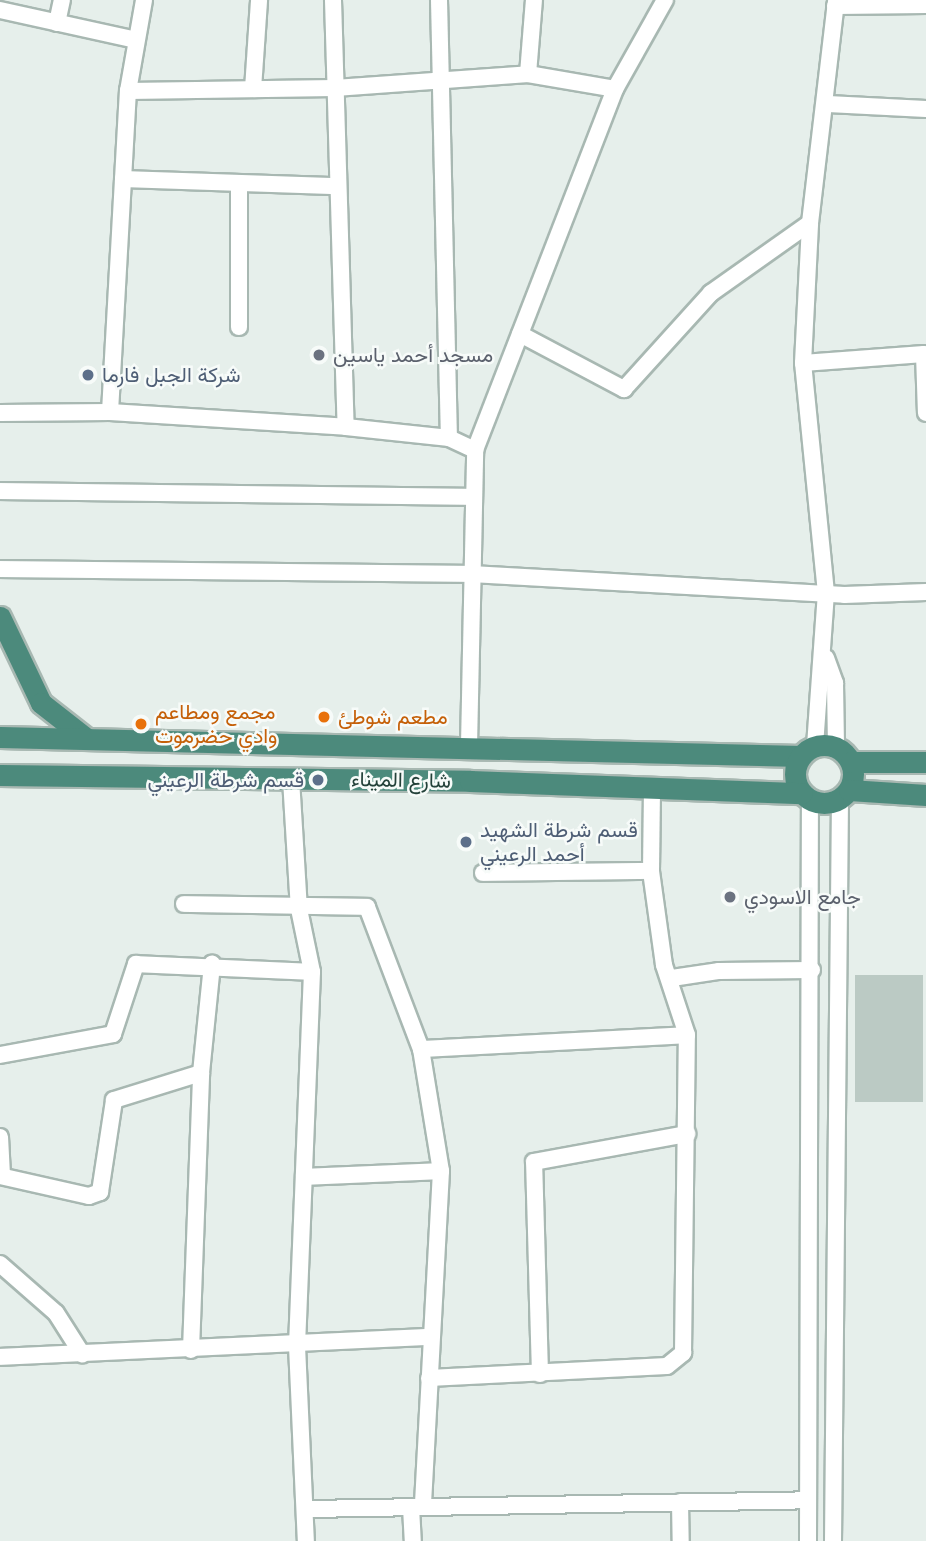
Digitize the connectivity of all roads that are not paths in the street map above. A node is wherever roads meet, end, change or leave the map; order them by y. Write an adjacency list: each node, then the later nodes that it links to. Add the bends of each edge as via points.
1 (62, 0): 11 (street)
2 (144, 0): 12 (street)
3 (259, 0): 16 (street)
4 (333, 0): 15 (street)
5 (439, 0): 14 (street)
6 (534, 0): 13 (street)
7 (665, 0): 17 (street)
8 (836, 3): 9 (street); 19 (street)
9 (926, 5)
10 (0, 10): 11 (street)
11 (57, 23): 12 (street)
12 (136, 40): 18 (street)
13 (528, 74): 14 (street); 17 (street)
14 (444, 82): 15 (street); 33 (street)
15 (335, 88): 16 (street); 23 (street)
16 (253, 89): 18 (street)
17 (615, 89): 26 (street)
18 (128, 91): 21 (street)
19 (828, 104): 20 (street); 24 (street)
20 (926, 109)
21 (123, 179): 22 (street); 29 (street)
22 (239, 186): 23 (street); 25 (street)
23 (338, 186): 32 (street)
24 (810, 223): 26 (street, via 711,293 624,389); 28 (street)
25 (239, 327)
26 (520, 334): 34 (street)
27 (925, 354): 28 (street); 31 (street)
28 (803, 363): 40 (street)
29 (110, 412): 30 (street); 32 (street)
30 (0, 413)
31 (926, 413)
32 (346, 427): 33 (street)
33 (449, 438): 34 (street)
34 (475, 450): 36 (street)
35 (0, 491): 36 (street)
36 (474, 496): 38 (street)
37 (0, 569): 38 (street)
38 (471, 574): 40 (street); 45 (street)
39 (926, 592): 40 (street)
40 (826, 593): 42 (street)
41 (0, 617): 44 (highway, via 41,703 66,728)
42 (826, 658): 46 (street); 46 (street, via 835,683)
43 (0, 737): 44 (highway, شارع الميناء)
44 (92, 741): 45 (highway, شارع الميناء)
45 (469, 746): 46 (highway, شارع الميناء)
46 (817, 749): 47 (highway); 54 (highway, via 796,781)
47 (851, 762): 48 (highway); 52 (highway)
48 (926, 762)
49 (0, 775): 50 (highway, شارع الميناء)
50 (291, 779): 51 (highway, شارع الميناء); 58 (street)
51 (652, 791): 54 (highway, شارع الميناء); 55 (street)
52 (844, 794): 53 (highway); 54 (highway, شارع الميناء); 88 (street)
53 (926, 795)
54 (806, 796): 60 (street)
55 (651, 871): 56 (street); 62 (street)
56 (483, 873)
57 (184, 904): 58 (street)
58 (299, 909): 61 (street); 64 (street, via 367,907)
59 (212, 964): 61 (street); 65 (street, via 136,964 113,1034); 66 (street)
60 (811, 970): 62 (street, via 719,971); 80 (street)
61 (312, 972): 71 (street)
62 (672, 978): 63 (street)
63 (687, 1035): 64 (street); 67 (street)
64 (421, 1049): 69 (street)
65 (0, 1055)
66 (201, 1073): 70 (street, via 114,1100 100,1192 89,1196); 75 (street)
67 (687, 1134): 78 (street, via 683,1353 667,1366); 78 (street, via 534,1161)
68 (0, 1137): 70 (street)
69 (441, 1171): 71 (street); 73 (street)
70 (1, 1176)
71 (304, 1177): 74 (street)
72 (0, 1264): 76 (street, via 56,1313)
73 (429, 1337): 74 (street); 79 (street)
74 (298, 1346): 75 (street); 83 (street)
75 (191, 1350): 76 (street)
76 (82, 1354): 77 (street)
77 (0, 1357)
78 (540, 1374): 79 (street)
79 (429, 1378): 82 (street)
80 (807, 1500): 81 (street); 87 (street)
81 (680, 1502): 82 (street); 86 (street)
82 (417, 1507): 83 (street); 85 (street)
83 (308, 1509): 84 (street)
84 (306, 1541)
85 (413, 1541)
86 (681, 1541)
87 (808, 1541)
88 (833, 1541)

